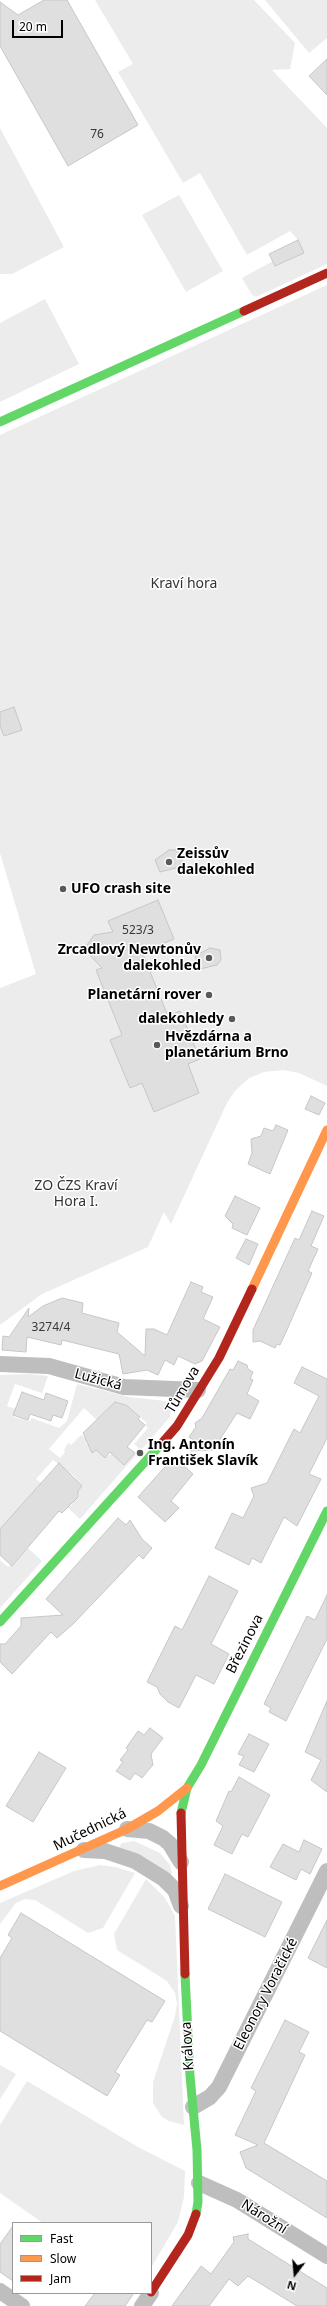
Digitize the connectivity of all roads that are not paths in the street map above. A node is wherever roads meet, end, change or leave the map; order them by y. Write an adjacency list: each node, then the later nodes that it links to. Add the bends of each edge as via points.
1 (327, 273): 2 (street)
2 (0, 422)
3 (327, 1130): 5 (street, Tůmova, via 219,1358)
4 (0, 1364): 5 (street, Lužická, via 49,1366 124,1387)
5 (198, 1390): 7 (street, Tůmova, via 177,1426)
6 (327, 1511): 8 (street, Březinova, via 200,1765)
7 (0, 1622)
8 (186, 1788): 9 (street, Mučednická, via 158,1811); 11 (street, Králova, via 180,1824)
9 (126, 1829): 10 (street, Mučednická); 11 (street, via 149,1831 162,1838 178,1854)
10 (84, 1850): 13 (street, Mučednická); 14 (street, via 105,1851 135,1861 164,1879 175,1890)
11 (183, 1867): 14 (street, Králova)
12 (327, 1871): 15 (street, Eleonory Voračické, via 219,2087 210,2097)
13 (0, 1886)
14 (182, 1907): 15 (street, Králova)
15 (193, 2107): 16 (street, Králova)
16 (199, 2183): 17 (street, Nárožní, via 237,2200); 19 (street, Králova, via 195,2220)
17 (327, 2256)
18 (0, 2291): 21 (street)
19 (152, 2291)
20 (150, 2294): 22 (street, Králova)
21 (22, 2306)
22 (142, 2306)

